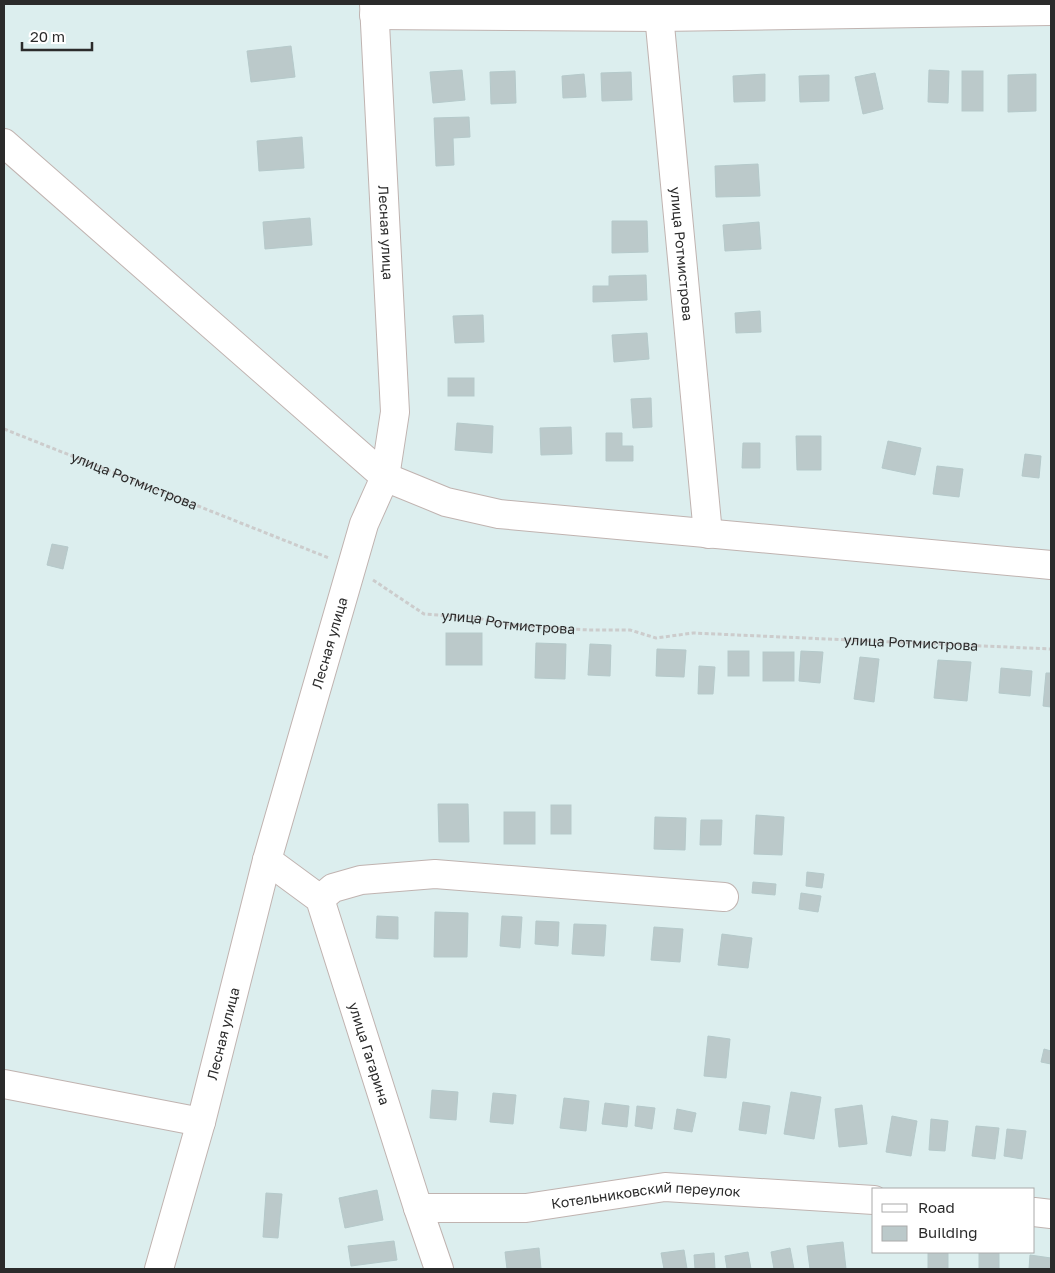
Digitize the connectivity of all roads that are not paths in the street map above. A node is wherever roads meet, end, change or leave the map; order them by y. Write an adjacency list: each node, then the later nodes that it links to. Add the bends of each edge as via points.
1 (374, 9): 2 (street); 5 (street, Лесная улица, via 395,412)
2 (659, 10): 3 (street); 6 (street, улица Ротмистрова)
3 (1051, 11)
4 (4, 143): 5 (street)
5 (385, 477): 6 (street, via 446,502 499,514); 8 (street, Лесная улица, via 364,524)
6 (708, 534): 7 (street)
7 (1051, 565)
8 (267, 860): 10 (street); 12 (street, Лесная улица)
9 (724, 897): 10 (street, via 435,874 361,880 333,888)
10 (320, 899): 14 (street, улица Гагарина)
11 (4, 1084): 12 (street)
12 (201, 1122): 17 (street, Лесная улица)
13 (872, 1200): 14 (street, Котельниковский переулок, via 665,1187 526,1208)
14 (418, 1208): 18 (street, улица Гагарина)
15 (1035, 1212): 16 (street)
16 (1051, 1214)
17 (159, 1269)
18 (439, 1269)

